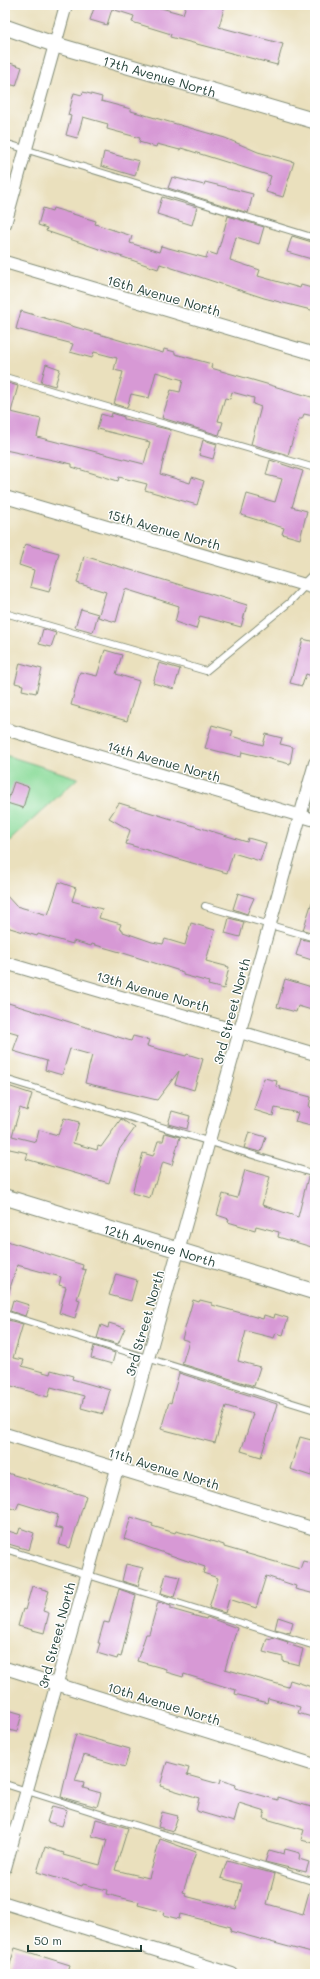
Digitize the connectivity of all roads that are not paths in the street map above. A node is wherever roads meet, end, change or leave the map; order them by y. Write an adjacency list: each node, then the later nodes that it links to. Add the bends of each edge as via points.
1 (66, 5): 3 (street)
2 (5, 27): 3 (street, 17th Avenue North)
3 (56, 45): 4 (street, 17th Avenue North); 6 (street)
4 (315, 121)
5 (5, 143): 6 (lane)
6 (26, 150): 7 (street); 8 (lane)
7 (5, 224)
8 (315, 238)
9 (5, 262): 10 (street, 16th Avenue North)
10 (315, 354)
11 (5, 377): 12 (lane)
12 (315, 468)
13 (5, 497): 15 (street, 15th Avenue North)
14 (315, 576): 15 (street)
15 (311, 586): 16 (lane, via 206,672)
16 (5, 613)
17 (5, 729): 19 (street, 14th Avenue North)
18 (315, 763): 19 (street, 3rd Street North)
19 (300, 816): 20 (street, 14th Avenue North); 22 (street, 3rd Street North)
20 (315, 820)
21 (205, 906): 22 (lane)
22 (269, 924): 23 (lane); 25 (street, 3rd Street North)
23 (315, 938)
24 (5, 963): 25 (street, 13th Avenue North)
25 (240, 1031): 26 (street, 13th Avenue North); 28 (street, 3rd Street North)
26 (315, 1054)
27 (5, 1079): 28 (lane)
28 (210, 1142): 29 (lane); 31 (street, 3rd Street North)
29 (315, 1174)
30 (5, 1197): 31 (street, 12th Avenue North)
31 (179, 1250): 32 (street, 12th Avenue North); 34 (street, 3rd Street North)
32 (315, 1292)
33 (5, 1314): 34 (lane)
34 (148, 1358): 35 (lane); 37 (street, 3rd Street North)
35 (315, 1410)
36 (5, 1434): 37 (street, 11th Avenue North)
37 (117, 1468): 38 (street, 11th Avenue North); 40 (street, 3rd Street North)
38 (315, 1529)
39 (5, 1549): 40 (lane)
40 (87, 1575): 41 (lane); 43 (street, 3rd Street North)
41 (315, 1646)
42 (5, 1668): 43 (street, 10th Avenue North)
43 (57, 1684): 44 (street, 10th Avenue North); 46 (street, 3rd Street North)
44 (315, 1765)
45 (5, 1784): 46 (lane)
46 (26, 1791): 47 (street, 3rd Street North); 48 (lane)
47 (5, 1868)
48 (315, 1882)
49 (5, 1903): 50 (street)
50 (232, 1974)

